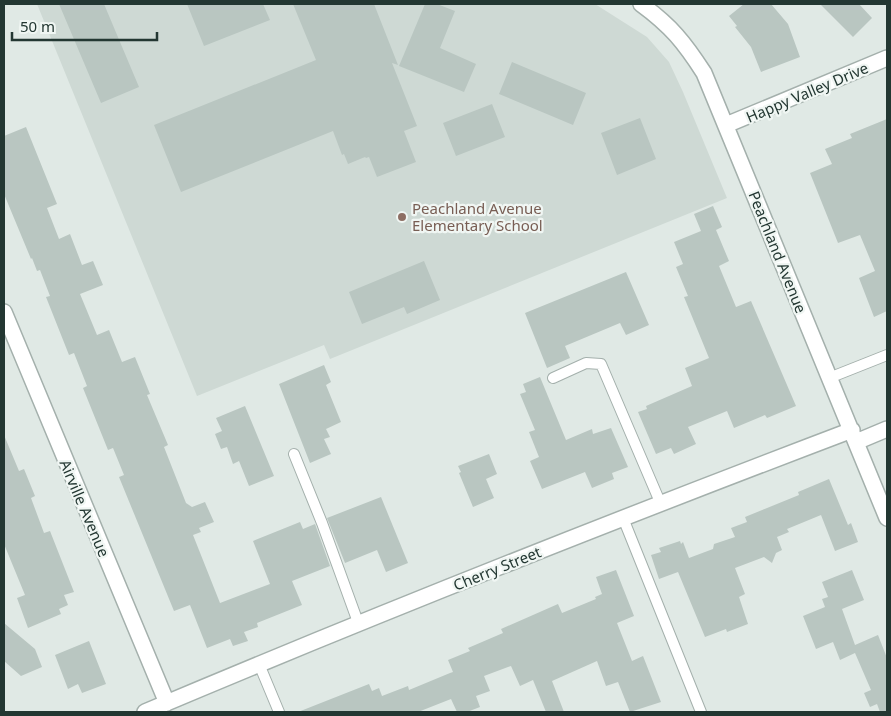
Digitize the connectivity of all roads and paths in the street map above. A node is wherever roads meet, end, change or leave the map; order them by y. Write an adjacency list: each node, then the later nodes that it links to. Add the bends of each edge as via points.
1 (641, 4): 3 (street, Peachland Avenue, via 665,22 687,46 704,73)
2 (887, 58): 3 (street, Happy Valley Drive)
3 (726, 126): 7 (street, Peachland Avenue)
4 (4, 312): 16 (street, Airville Avenue)
5 (887, 355): 7 (lane)
6 (553, 378): 11 (lane, via 586,363 602,364)
7 (829, 378): 9 (street, Peachland Avenue)
8 (887, 429): 9 (street, Cherry Street)
9 (854, 436): 11 (street, Cherry Street); 13 (street, Peachland Avenue)
10 (294, 454): 14 (lane)
11 (660, 502): 12 (street, Cherry Street)
12 (623, 518): 14 (street, Cherry Street); 19 (lane)
13 (887, 518)
14 (359, 625): 15 (street, Cherry Street)
15 (259, 664): 16 (street, Cherry Street); 18 (lane)
16 (166, 703): 17 (street, Cherry Street)
17 (145, 712)
18 (278, 712)
19 (701, 712)

